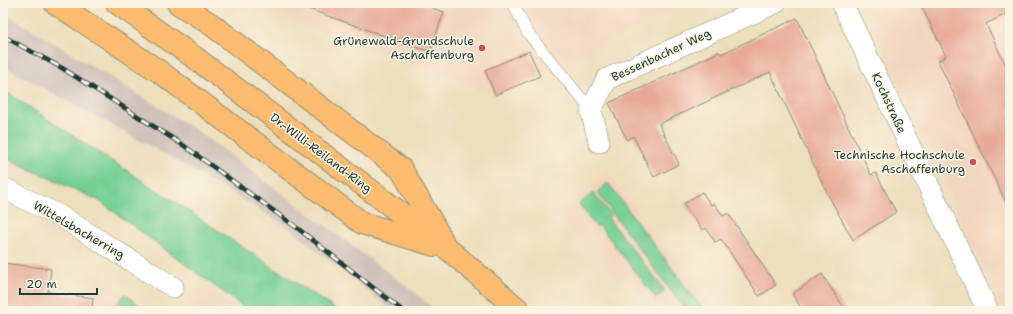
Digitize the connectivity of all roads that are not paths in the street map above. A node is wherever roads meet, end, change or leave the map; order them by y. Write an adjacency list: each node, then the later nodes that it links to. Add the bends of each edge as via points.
1 (56, 3): 10 (highway, via 160,72 362,223)
2 (117, 3): 10 (highway, Dr.-Willi-Reiland-Ring, via 198,60)
3 (178, 3): 10 (highway, via 212,25 401,169)
4 (513, 3): 7 (lane, via 527,32)
5 (775, 3): 7 (street, Bessenbacher Weg, via 607,78)
6 (842, 3): 13 (street, Kochstraße)
7 (591, 110): 8 (street)
8 (599, 142)
9 (3, 188): 11 (street, Wittelsbacherring, via 60,216)
10 (448, 249): 12 (highway, Dr.-Willi-Reiland-Ring)
11 (173, 287)
12 (520, 311)
13 (988, 311)

